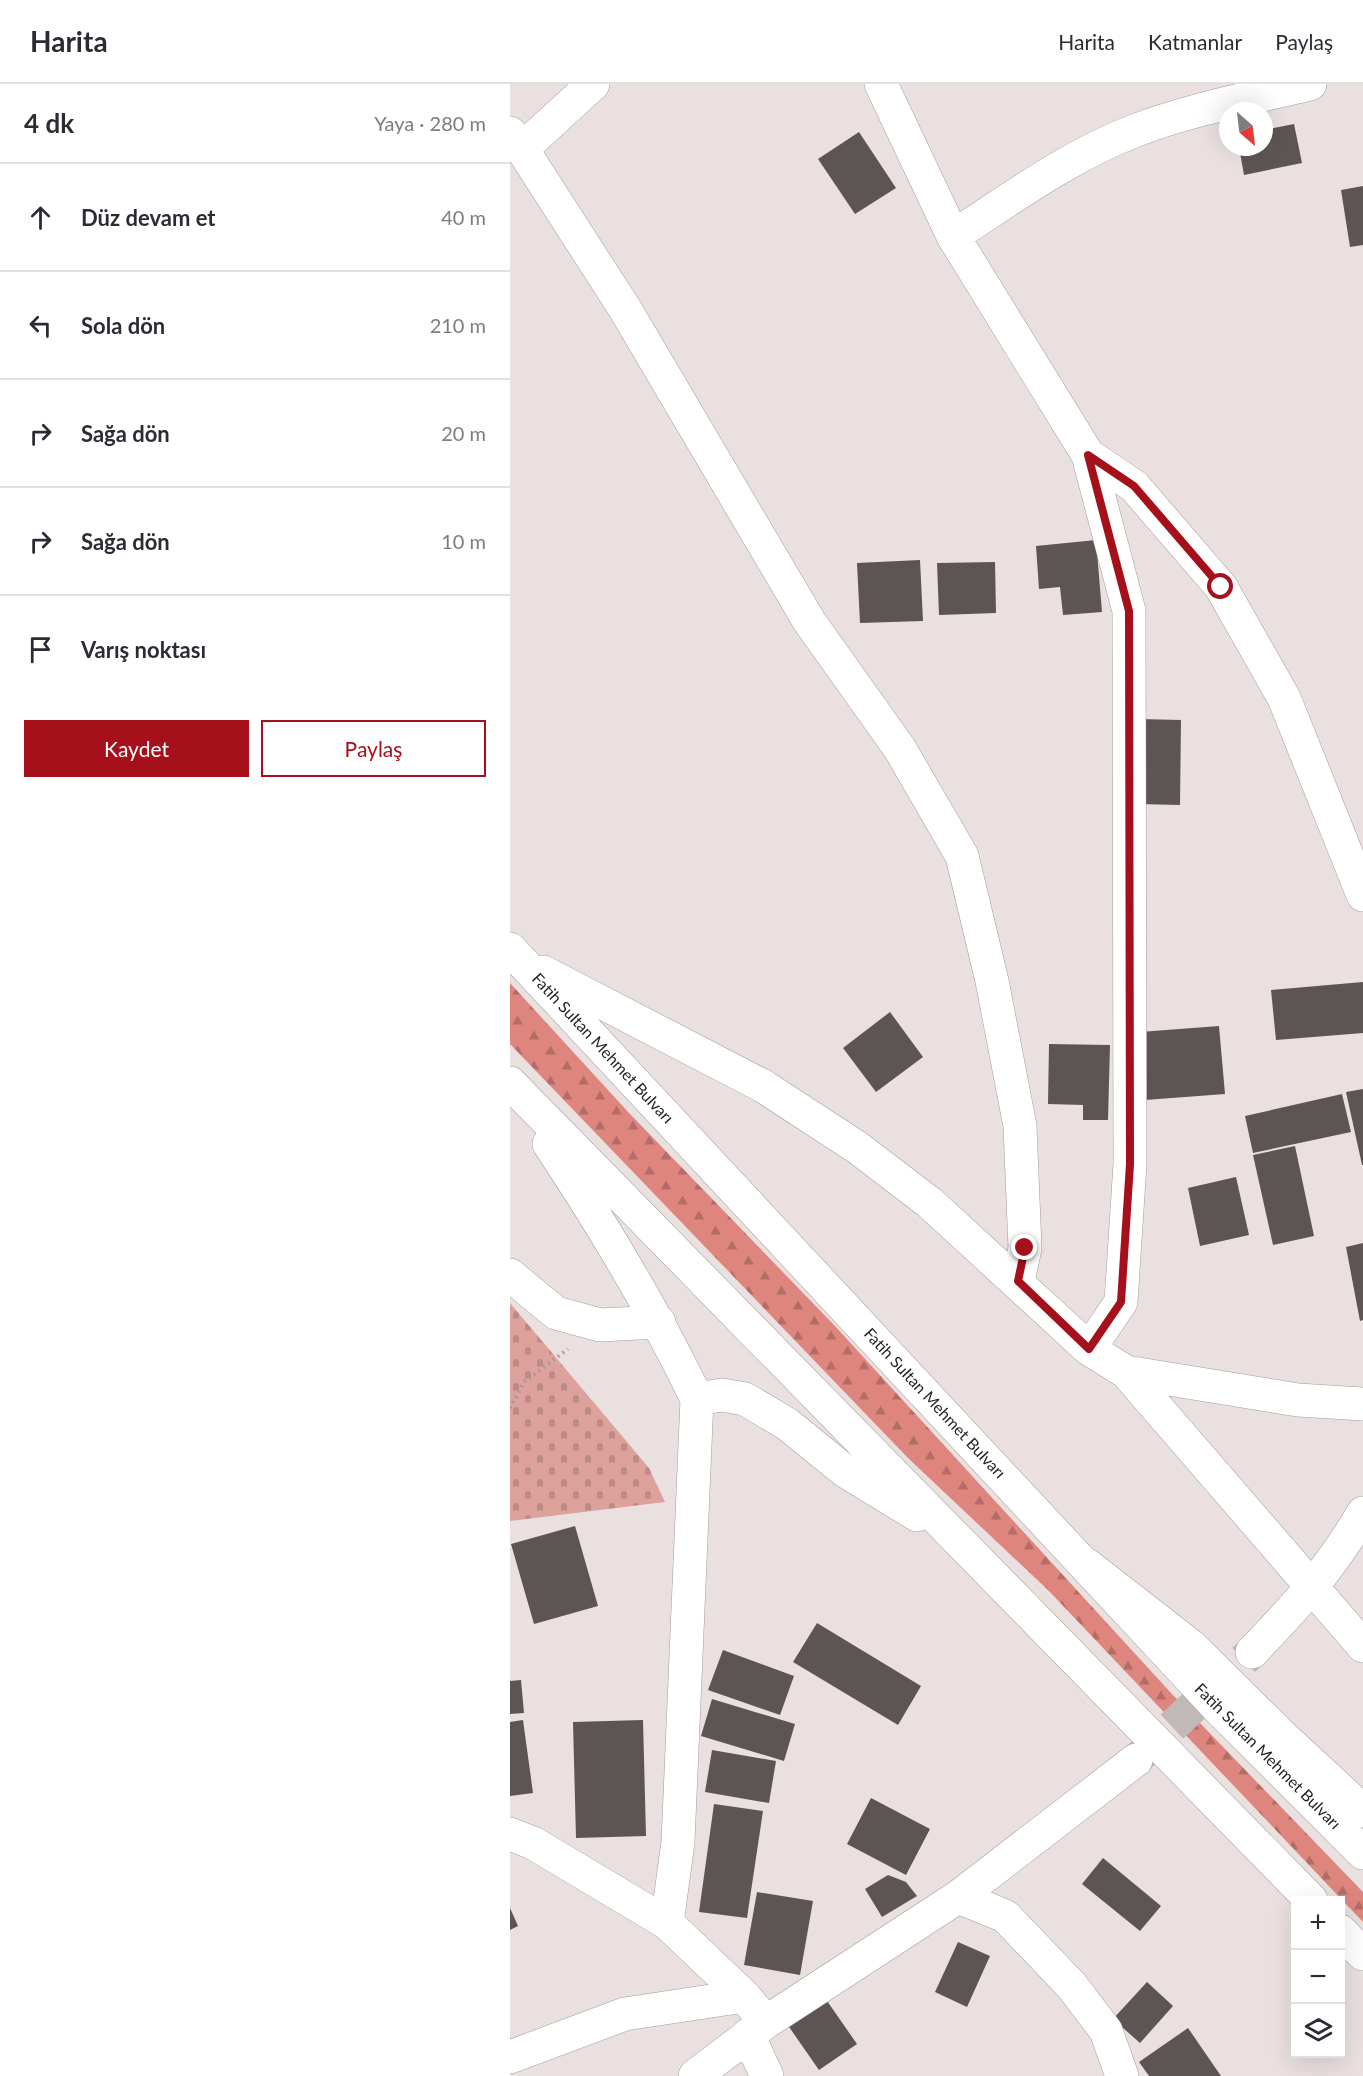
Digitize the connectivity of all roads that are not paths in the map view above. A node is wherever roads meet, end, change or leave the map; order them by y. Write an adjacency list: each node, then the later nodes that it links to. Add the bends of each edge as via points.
1 (593, 84): 4 (main road)
2 (881, 84): 5 (main road)
3 (1310, 84): 5 (main road, via 1176,116 1131,132 1044,177)
4 (516, 141): 11 (main road, via 625,309 809,621 900,749 962,856 992,981 1020,1126 1025,1248)
5 (953, 236): 6 (main road)
6 (1088, 455): 7 (main road, via 1134,486 1221,587 1284,698); 13 (main road, via 1129,611 1130,1129 1121,1302)
7 (1363, 895)
8 (515, 955): 11 (main road, via 763,1086 858,1148 930,1203); 19 (main road, Fatih Sultan Mehmet Bulvarı)
9 (510, 1084): 12 (main road, via 606,1229); 18 (main road)
10 (510, 1275): 12 (main road, via 556,1313 600,1325)
11 (1018, 1281): 13 (main road)
12 (659, 1322): 15 (main road)
13 (1089, 1349): 14 (main road)
14 (1126, 1372): 16 (main road, via 1298,1400); 20 (main road)
15 (697, 1399): 18 (main road, via 722,1395 745,1399 845,1471); 29 (main road, via 678,1842)
16 (1363, 1404)
17 (1363, 1513): 20 (main road)
18 (959, 1540): 27 (main road)
19 (1087, 1565): 24 (main road, via 1191,1646); 26 (main road, Fatih Sultan Mehmet Bulvarı, via 1218,1708)
20 (1313, 1589): 21 (main road); 22 (main road)
21 (1363, 1646)
22 (1252, 1652)
23 (1136, 1760): 28 (main road)
24 (1363, 1810)
25 (510, 1833): 29 (main road)
26 (1363, 1853)
27 (1307, 1896)
28 (958, 1897): 33 (main road); 37 (main road, via 1005,1916 1072,1986 1106,2031)
29 (667, 1923): 32 (main road)
30 (1345, 1935): 31 (main road)
31 (1363, 1954)
32 (744, 1996): 33 (main road); 34 (main road, via 625,2014)
33 (757, 2029): 35 (main road); 36 (main road)
34 (510, 2057)
35 (695, 2076)
36 (767, 2076)
37 (1122, 2076)

